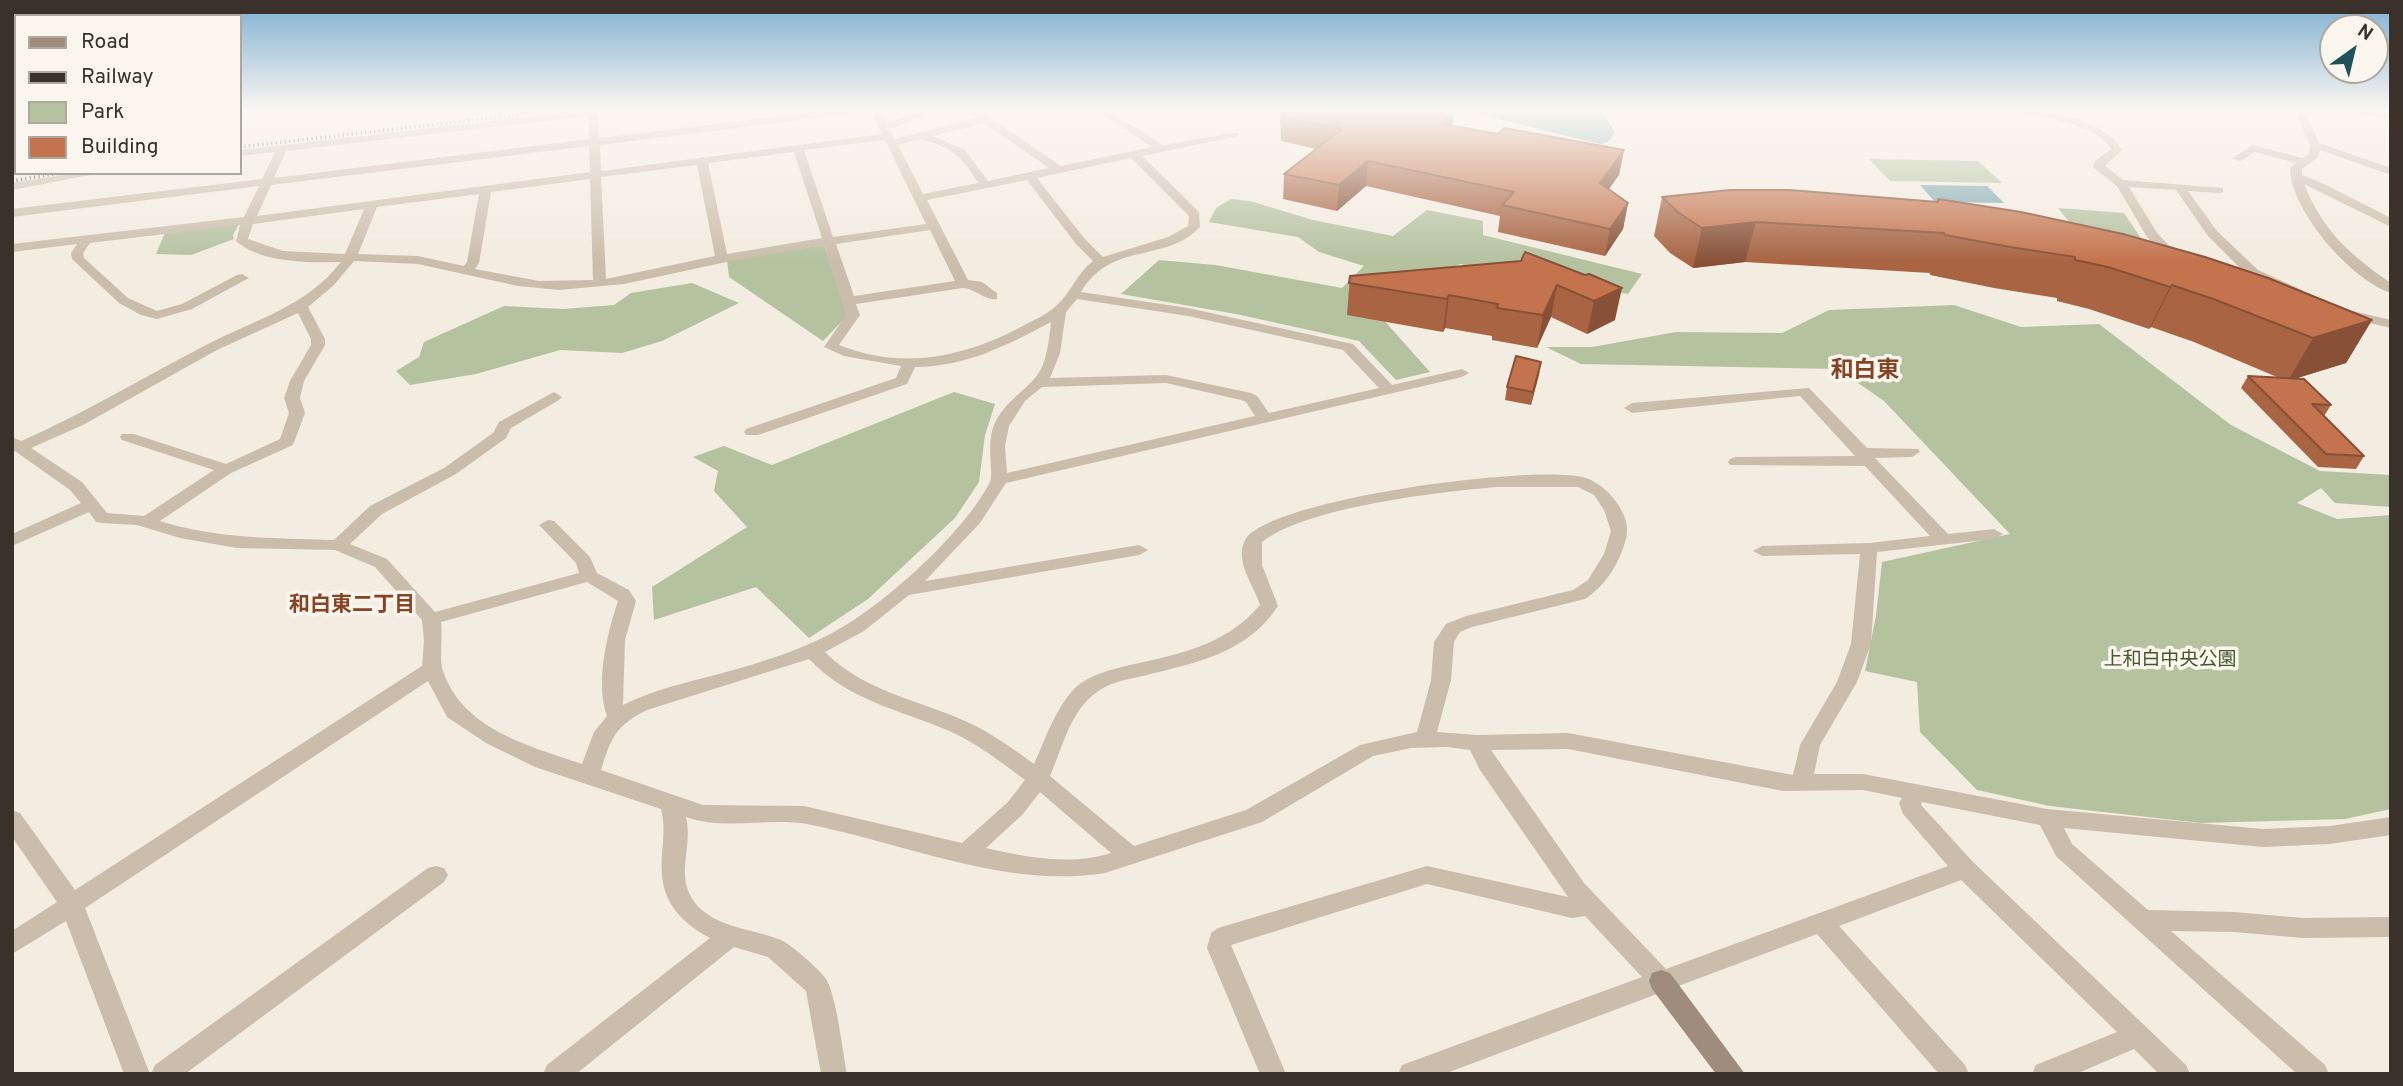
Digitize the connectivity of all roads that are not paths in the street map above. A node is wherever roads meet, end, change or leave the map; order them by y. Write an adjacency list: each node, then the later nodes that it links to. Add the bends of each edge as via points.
1 (702, 160): 39 (street)
2 (276, 161): 22 (street)
3 (437, 161): 22 (street)
4 (595, 161): 19 (street)
5 (697, 161): 19 (street)
6 (802, 161): 36 (street)
7 (902, 161): 29 (street)
8 (972, 161): 24 (street)
9 (1046, 161): 16 (street)
10 (1106, 161): 16 (street)
11 (1141, 161): 40 (street, via 1195,215 1194,227 1178,238)
12 (2102, 161): 23 (street, via 2099,167)
13 (2299, 161): 15 (street)
14 (2359, 161): 17 (street)
15 (2304, 162): 21 (street, via 2296,168)
16 (1059, 170): 20 (street)
17 (2391, 172)
18 (84, 175): 25 (street)
19 (596, 175): 27 (street); 46 (street)
20 (1030, 176): 24 (street); 40 (street)
21 (2297, 177): 33 (street); 48 (street, via 2309,211 2349,260)
22 (266, 181): 31 (street); 32 (street)
23 (2120, 183): 26 (street); 41 (street, via 2165,253)
24 (985, 185): 29 (street)
25 (12, 187)
26 (2180, 188): 28 (street); 44 (street, via 2214,237)
27 (486, 189): 30 (street); 42 (street, via 473,263)
28 (2219, 190)
29 (921, 198): 34 (street)
30 (372, 204): 32 (street); 38 (street)
31 (12, 213)
32 (248, 220): 35 (street); 38 (street, via 242,240 284,257)
33 (2391, 223)
34 (935, 226): 36 (street); 47 (street)
35 (88, 238): 37 (street); 45 (street, via 78,259 125,302 157,315 171,313)
36 (829, 242): 39 (street); 52 (street)
37 (12, 248)
38 (351, 258): 42 (street, via 397,258); 53 (street, via 335,280)
39 (722, 259): 46 (street)
40 (1101, 262): 49 (street, via 1083,274)
41 (2192, 267)
42 (467, 270): 46 (street, via 538,285)
43 (2213, 270): 44 (street)
44 (2254, 273): 51 (street)
45 (242, 278)
46 (600, 283)
47 (963, 284): 50 (street, via 977,285); 52 (street)
48 (2391, 289)
49 (1074, 295): 55 (street); 60 (street, via 1188,312 1348,347)
50 (992, 296)
51 (2314, 299)
52 (849, 301): 57 (street, via 853,315 831,347)
53 (301, 306): 66 (street, via 212,347 78,422); 70 (street, via 318,345 297,381 292,398 297,413 287,442)
54 (2337, 309): 56 (street)
55 (1059, 311): 57 (street, via 968,357); 59 (street, via 1058,332)
56 (2391, 324)
57 (909, 364): 64 (street, via 902,382)
58 (1462, 373): 60 (street)
59 (1037, 383): 63 (street, via 1166,379 1246,396); 71 (street, via 1002,420 995,460)
60 (1389, 390): 63 (street)
61 (554, 397): 78 (street, via 504,425 500,435 450,471 376,510)
62 (1632, 408): 68 (street, via 1804,391)
63 (1265, 419): 71 (street)
64 (752, 432)
65 (128, 437): 70 (street)
66 (16, 444): 72 (street, via 68,479)
67 (1912, 452): 68 (street)
68 (1864, 457): 69 (street); 77 (street)
69 (1737, 462)
70 (225, 470): 73 (street)
71 (1000, 479): 83 (street, via 973,520)
72 (93, 504): 73 (street, via 102,518); 76 (street)
73 (147, 522): 78 (street, via 180,534 237,543)
74 (548, 525): 82 (street, via 583,561)
75 (1994, 534): 77 (street)
76 (12, 541)
77 (1945, 541): 79 (street)
78 (338, 545): 84 (street, via 381,563)
79 (1869, 548): 81 (street); 92 (street, via 1861,644 1847,682 1810,745)
80 (1139, 550): 83 (street)
81 (1762, 551)
82 (589, 576): 84 (street); 87 (street, via 623,594 627,601 615,640)
83 (901, 591): 85 (street, via 872,617)
84 (431, 619): 86 (street, via 435,641)
85 (812, 651): 87 (street); 91 (street, via 850,685 961,727)
86 (432, 670): 90 (street, via 454,712 542,761); 102 (street)
87 (617, 716): 90 (street, via 605,728)
88 (1424, 740): 89 (street); 91 (street, via 1435,710 1444,642 1453,628 1579,595 1595,584 1620,531 1612,510 1593,486 1581,482 1484,483 1380,499 1269,528 1254,540 1251,555 1269,606 1258,622 1202,656 1101,680 1081,693 1066,712); 99 (street, via 1367,750 1254,816)
89 (1477, 743): 92 (street, via 1568,741 1783,783); 103 (street, via 1487,764)
90 (589, 775): 94 (street)
91 (1036, 780): 98 (street); 99 (street)
92 (1802, 782): 93 (street, via 1863,782)
93 (1917, 792): 95 (street); 100 (street, via 1911,808)
94 (671, 803): 98 (street, via 702,814 804,815); 107 (street, via 677,826 673,876 681,901 697,920)
95 (2047, 818): 97 (street, via 2263,838); 104 (street, via 2064,850)
96 (12, 819): 102 (street)
97 (2391, 827)
98 (968, 851): 99 (street, via 1027,867 1079,868)
99 (1130, 856)
100 (1965, 869): 105 (street); 110 (street)
101 (436, 875): 112 (street)
102 (72, 905): 108 (street); 111 (street)
103 (1590, 905): 109 (street); 115 (street, via 1572,908 1427,874 1227,935 1219,948)
104 (2143, 920): 106 (street); 121 (street)
105 (1821, 922): 109 (street); 118 (street)
106 (2385, 932)
107 (730, 936): 113 (street); 114 (street, via 776,949 817,986)
108 (12, 944)
109 (1661, 981): 116 (street); 117 (street)
110 (2137, 1036): 119 (street); 120 (street)
111 (136, 1074)
112 (164, 1074)
113 (556, 1074)
114 (834, 1074)
115 (1273, 1074)
116 (1411, 1074)
117 (1732, 1074)
118 (1956, 1074)
119 (2045, 1074)
120 (2177, 1074)
121 (2316, 1074)

